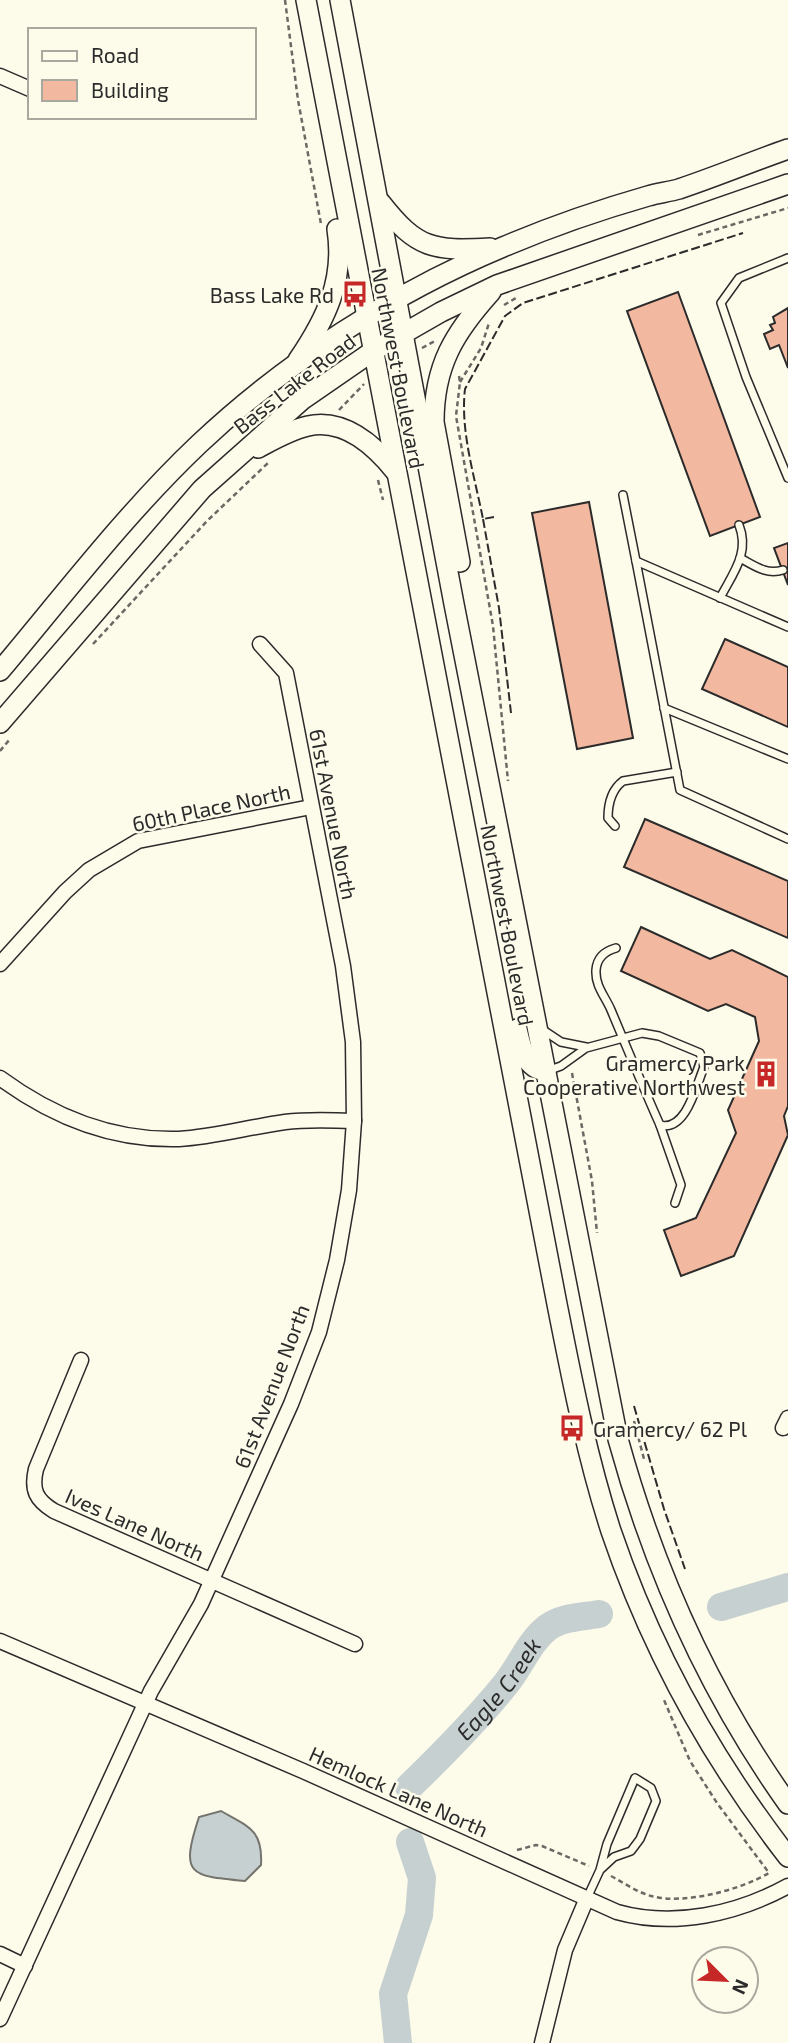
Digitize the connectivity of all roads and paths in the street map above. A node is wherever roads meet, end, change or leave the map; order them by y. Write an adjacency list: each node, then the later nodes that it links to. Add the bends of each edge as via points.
1 (285, 0): 11 (path)
2 (306, 0): 4 (main road, Northwest Boulevard)
3 (340, 0): 9 (main road, Northwest Boulevard)
4 (316, 56): 20 (main road, Northwest Boulevard); 23 (main road, via 310,91 337,233 339,270 322,322)
5 (0, 76): 6 (street)
6 (28, 88)
7 (788, 149): 13 (main road, Bass Lake Road)
8 (788, 184): 15 (main road, Bass Lake Road)
9 (378, 199): 13 (main road, via 400,227 428,246 444,250); 17 (main road, Northwest Boulevard)
10 (788, 208): 12 (path)
11 (321, 224)
12 (689, 238)
13 (502, 247): 17 (main road, Bass Lake Road)
14 (788, 258): 31 (lane, via 739,278 721,303)
15 (497, 285): 21 (main road, Bass Lake Road); 38 (main road, via 456,335 437,386 434,422 462,571)
16 (523, 295): 18 (path)
17 (396, 300): 20 (main road, Bass Lake Road); 21 (main road, Northwest Boulevard)
18 (499, 308)
19 (492, 313): 26 (path, via 481,348)
20 (366, 317): 22 (main road, Northwest Boulevard); 23 (main road, Bass Lake Road)
21 (403, 332): 22 (main road, Bass Lake Road); 38 (main road, Northwest Boulevard)
22 (373, 351): 28 (main road, Bass Lake Road, via 302,400); 30 (main road, Northwest Boulevard)
23 (292, 368): 42 (main road, Bass Lake Road, via 196,447)
24 (457, 368): 26 (path)
25 (366, 382): 27 (path)
26 (460, 382): 48 (path, via 456,416 493,626)
27 (334, 415)
28 (232, 461): 30 (main road, via 288,433 322,425 367,441); 44 (main road, Bass Lake Road, via 139,560)
29 (271, 461): 41 (path, via 206,521)
30 (397, 472): 49 (main road, Northwest Boulevard)
31 (788, 478)
32 (623, 495): 35 (lane)
33 (739, 525): 34 (lane, via 744,544)
34 (740, 558): 36 (lane, via 765,572); 37 (lane)
35 (636, 561): 37 (lane); 43 (lane)
36 (783, 570)
37 (720, 598): 39 (lane)
38 (454, 604): 55 (main road, Northwest Boulevard)
39 (788, 627)
40 (260, 643): 50 (street, 61st Avenue North, via 286,673)
41 (88, 650)
42 (0, 671)
43 (664, 708): 46 (lane); 47 (lane)
44 (8, 728): 45 (path)
45 (0, 751)
46 (788, 759)
47 (677, 772): 51 (lane, via 616,786 608,807 608,818); 52 (lane, via 680,790)
48 (508, 785)
49 (461, 799): 59 (main road, via 480,832 523,1052 533,1067); 74 (main road, Northwest Boulevard, via 571,1376 611,1530 680,1691 728,1773)
50 (311, 807): 54 (street, 60th Place North, via 130,845 89,870); 61 (street, 61st Avenue North, via 343,965 353,1042)
51 (615, 826)
52 (788, 839)
53 (616, 947): 56 (lane, via 598,960 596,972 599,990)
54 (0, 964)
55 (536, 1023): 57 (lane, via 561,1042); 59 (main road, Northwest Boulevard)
56 (622, 1037): 57 (lane); 62 (lane); 62 (lane, via 642,1032 659,1036 700,1053 703,1059 704,1067 683,1118 675,1125)
57 (586, 1048): 59 (lane)
58 (571, 1070): 64 (path, via 592,1181)
59 (546, 1072): 72 (main road, Northwest Boulevard, via 618,1439 644,1525 700,1659)
60 (0, 1078): 61 (street, via 58,1115 136,1138 180,1139 288,1122)
61 (354, 1121): 68 (street, 61st Avenue North, via 349,1190 318,1332)
62 (660, 1125): 63 (lane, via 681,1185)
63 (676, 1203)
64 (598, 1242)
65 (81, 1360): 68 (street, Ives Lane North, via 36,1469 35,1494 54,1511)
66 (633, 1419): 67 (path)
67 (645, 1466)
68 (212, 1580): 70 (street, Ives Lane North); 71 (street, 61st Avenue North)
69 (0, 1641): 71 (street, Hemlock Lane North)
70 (355, 1644)
71 (146, 1703): 78 (street, Hemlock Lane North); 80 (street, 61st Avenue North)
72 (788, 1804)
73 (513, 1850): 75 (path, via 542,1846)
74 (788, 1857)
75 (600, 1870): 75 (lane, via 614,1857 631,1852 656,1801 651,1788 635,1778); 76 (path, via 659,1898 725,1891); 78 (lane)
76 (769, 1873)
77 (788, 1886): 78 (street, Hemlock Lane North, via 752,1904 663,1919 617,1912)
78 (587, 1898): 82 (street, via 565,1950)
79 (0, 1954): 80 (street)
80 (25, 1966): 81 (street, 61st Avenue North)
81 (0, 2019)
82 (542, 2043)

